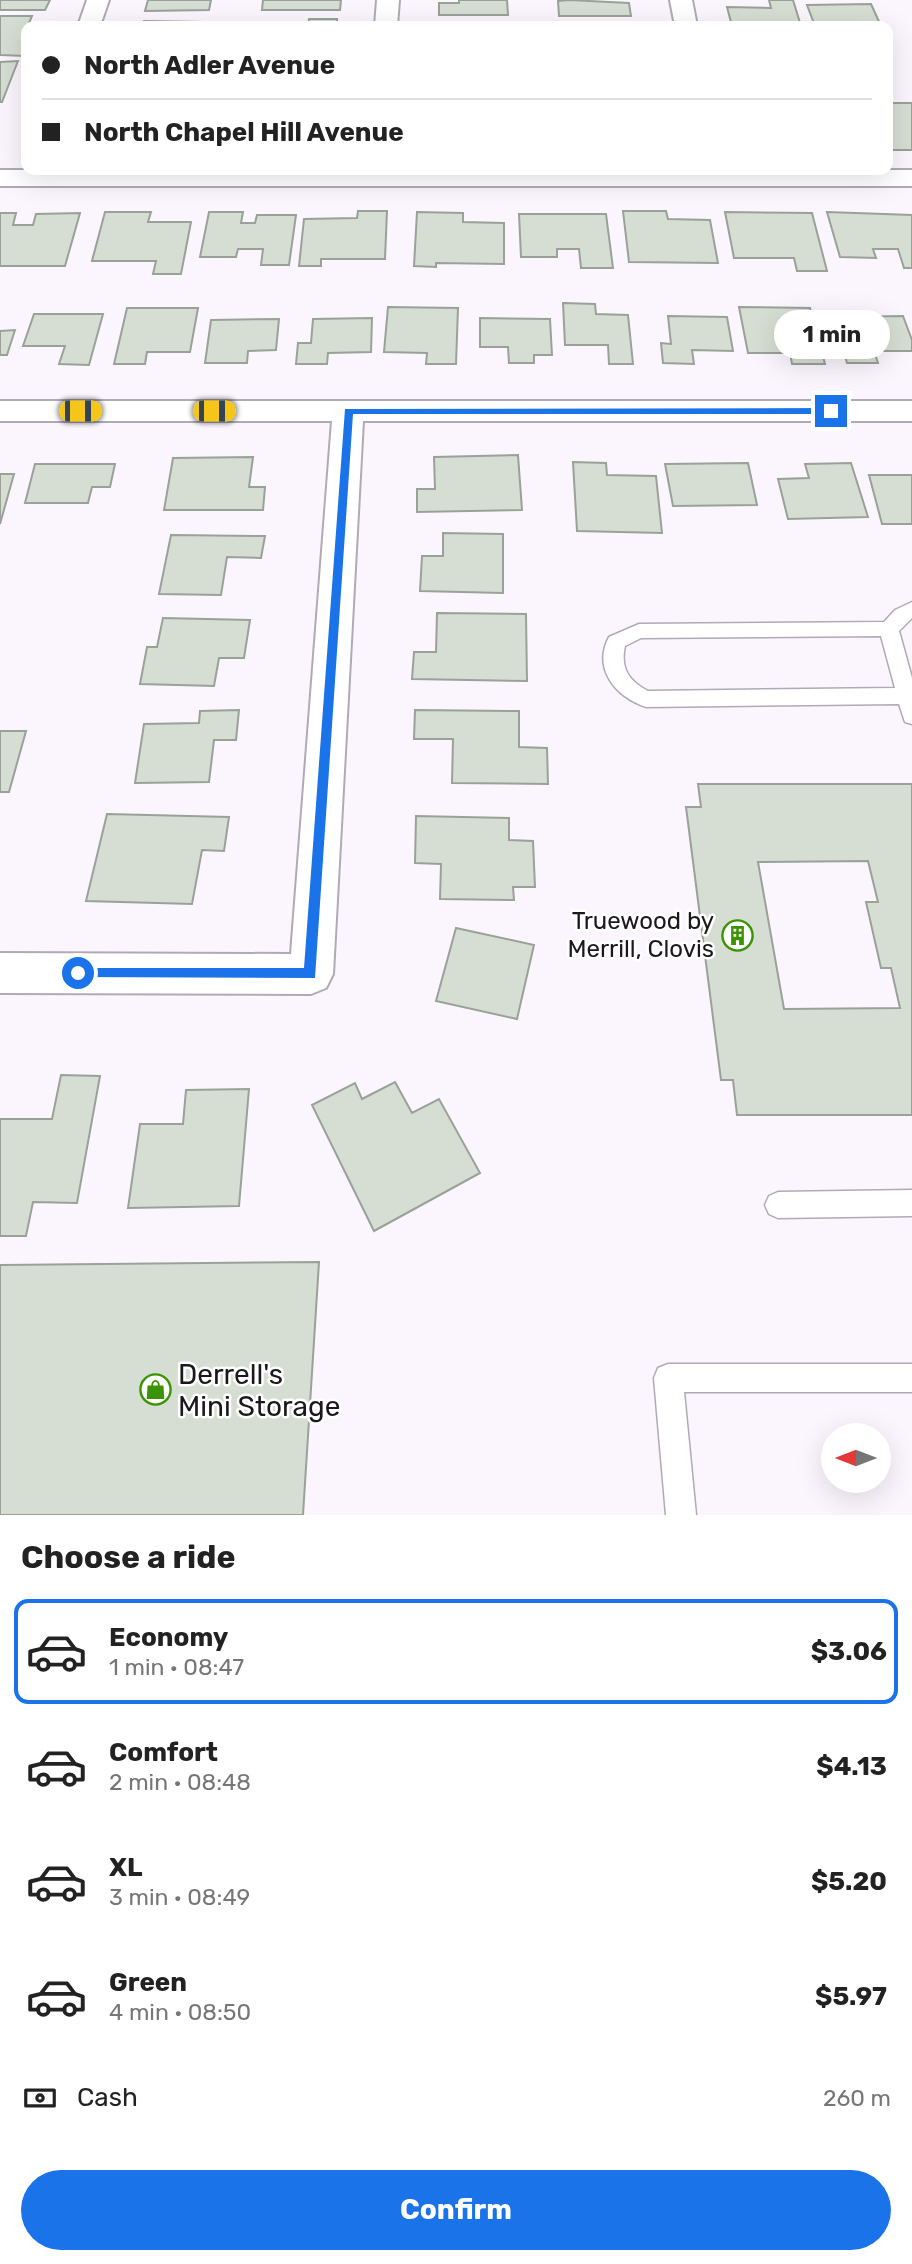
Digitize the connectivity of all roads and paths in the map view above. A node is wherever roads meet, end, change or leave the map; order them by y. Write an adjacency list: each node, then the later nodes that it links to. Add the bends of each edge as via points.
1 (98, 0): 4 (street)
2 (388, 0): 5 (street)
3 (681, 0): 6 (street)
4 (91, 21)
5 (386, 21)
6 (685, 21)
7 (27, 175): 9 (street)
8 (766, 175): 10 (street)
9 (0, 178)
10 (912, 178)
11 (0, 411): 12 (street)
12 (348, 411): 13 (street); 18 (street, via 310,974)
13 (912, 411)
14 (912, 609): 15 (lane)
15 (890, 629): 16 (lane); 16 (lane, via 639,631 616,642 611,658 627,690 646,699)
16 (907, 696): 17 (lane)
17 (912, 716)
18 (0, 973)
19 (912, 1203): 20 (lane)
20 (778, 1205)
21 (912, 1378): 22 (lane, via 668,1378)
22 (681, 1515)

